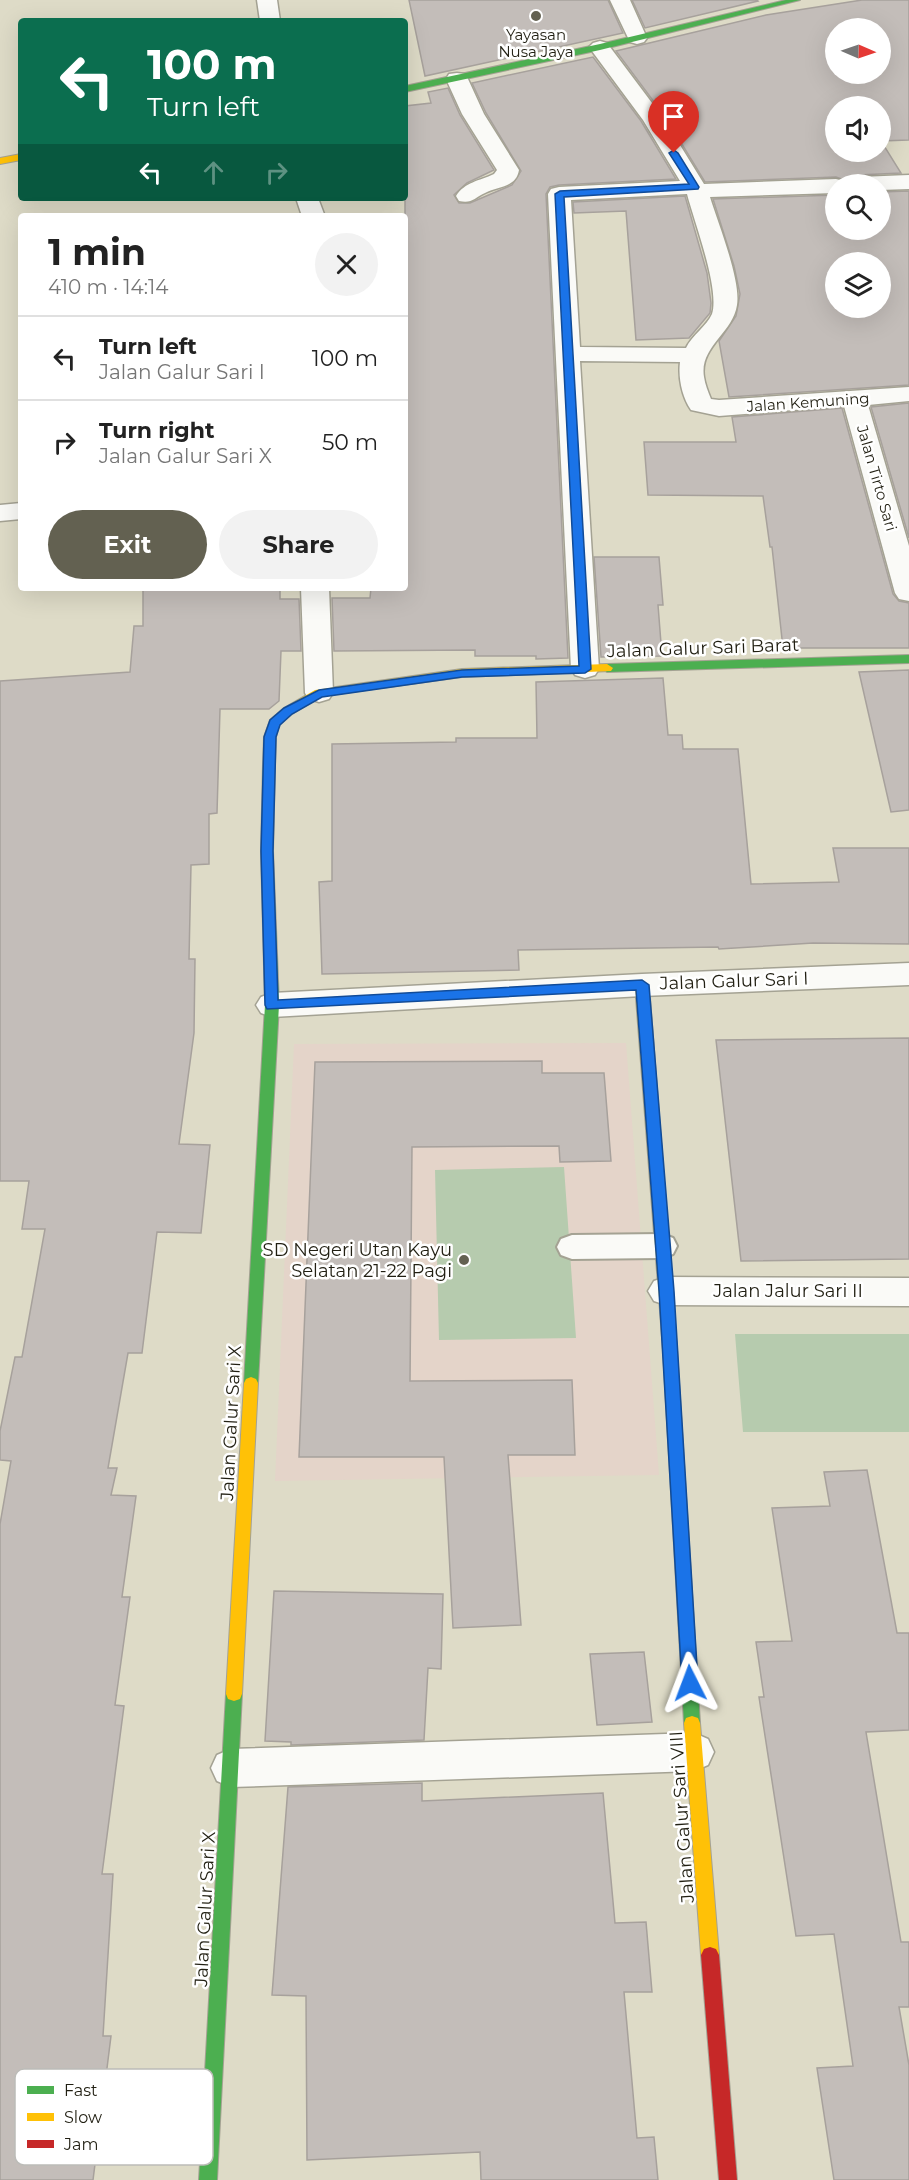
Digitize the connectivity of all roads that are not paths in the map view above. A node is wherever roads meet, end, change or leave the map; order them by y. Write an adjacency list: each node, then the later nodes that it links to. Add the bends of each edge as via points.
1 (267, 0): 4 (street)
2 (620, 0): 5 (street)
3 (796, 0): 5 (street)
4 (270, 18)
5 (637, 39): 6 (street)
6 (603, 52): 7 (street); 14 (street, via 653,119)
7 (457, 79): 8 (street); 15 (street, via 473,114 508,170 507,176 471,190)
8 (408, 88)
9 (18, 158): 10 (street)
10 (0, 161)
11 (909, 182): 12 (street)
12 (891, 183)
13 (825, 186): 14 (street)
14 (696, 189): 16 (street, via 560,194); 17 (street, via 726,301 723,317 700,344)
15 (467, 196)
16 (568, 354): 17 (street); 25 (street)
17 (696, 355): 19 (street, Jalan Kemuning, via 691,376 700,405 707,408)
18 (909, 394): 19 (street, Jalan Kemuning)
19 (854, 398): 23 (street, Jalan Tirto Sari)
20 (18, 511): 21 (street)
21 (0, 513)
22 (315, 591): 26 (street)
23 (909, 593)
24 (909, 659): 25 (street, Jalan Galur Sari Barat)
25 (585, 669): 26 (street, Jalan Galur Sari Barat, via 462,673)
26 (319, 693): 29 (street, Jalan Galur Sari X, via 274,723 270,737 267,851)
27 (909, 974): 28 (street, Jalan Galur Sari I)
28 (642, 985): 29 (street, Jalan Galur Sari I); 30 (street, Jalan Galur Sari VIII)
29 (272, 1005): 35 (street, Jalan Galur Sari X)
30 (662, 1246): 31 (lane); 32 (street, Jalan Galur Sari VIII)
31 (572, 1247)
32 (666, 1291): 33 (street, Jalan Jalur Sari II); 34 (street, Jalan Galur Sari VIII)
33 (909, 1292)
34 (694, 1752): 35 (street); 39 (street, Jalan Galur Sari VIII)
35 (231, 1768): 36 (street, Jalan Galur Sari X)
36 (213, 2090)
37 (209, 2165): 38 (street, Jalan Galur Sari X)
38 (208, 2180)
39 (728, 2180)

